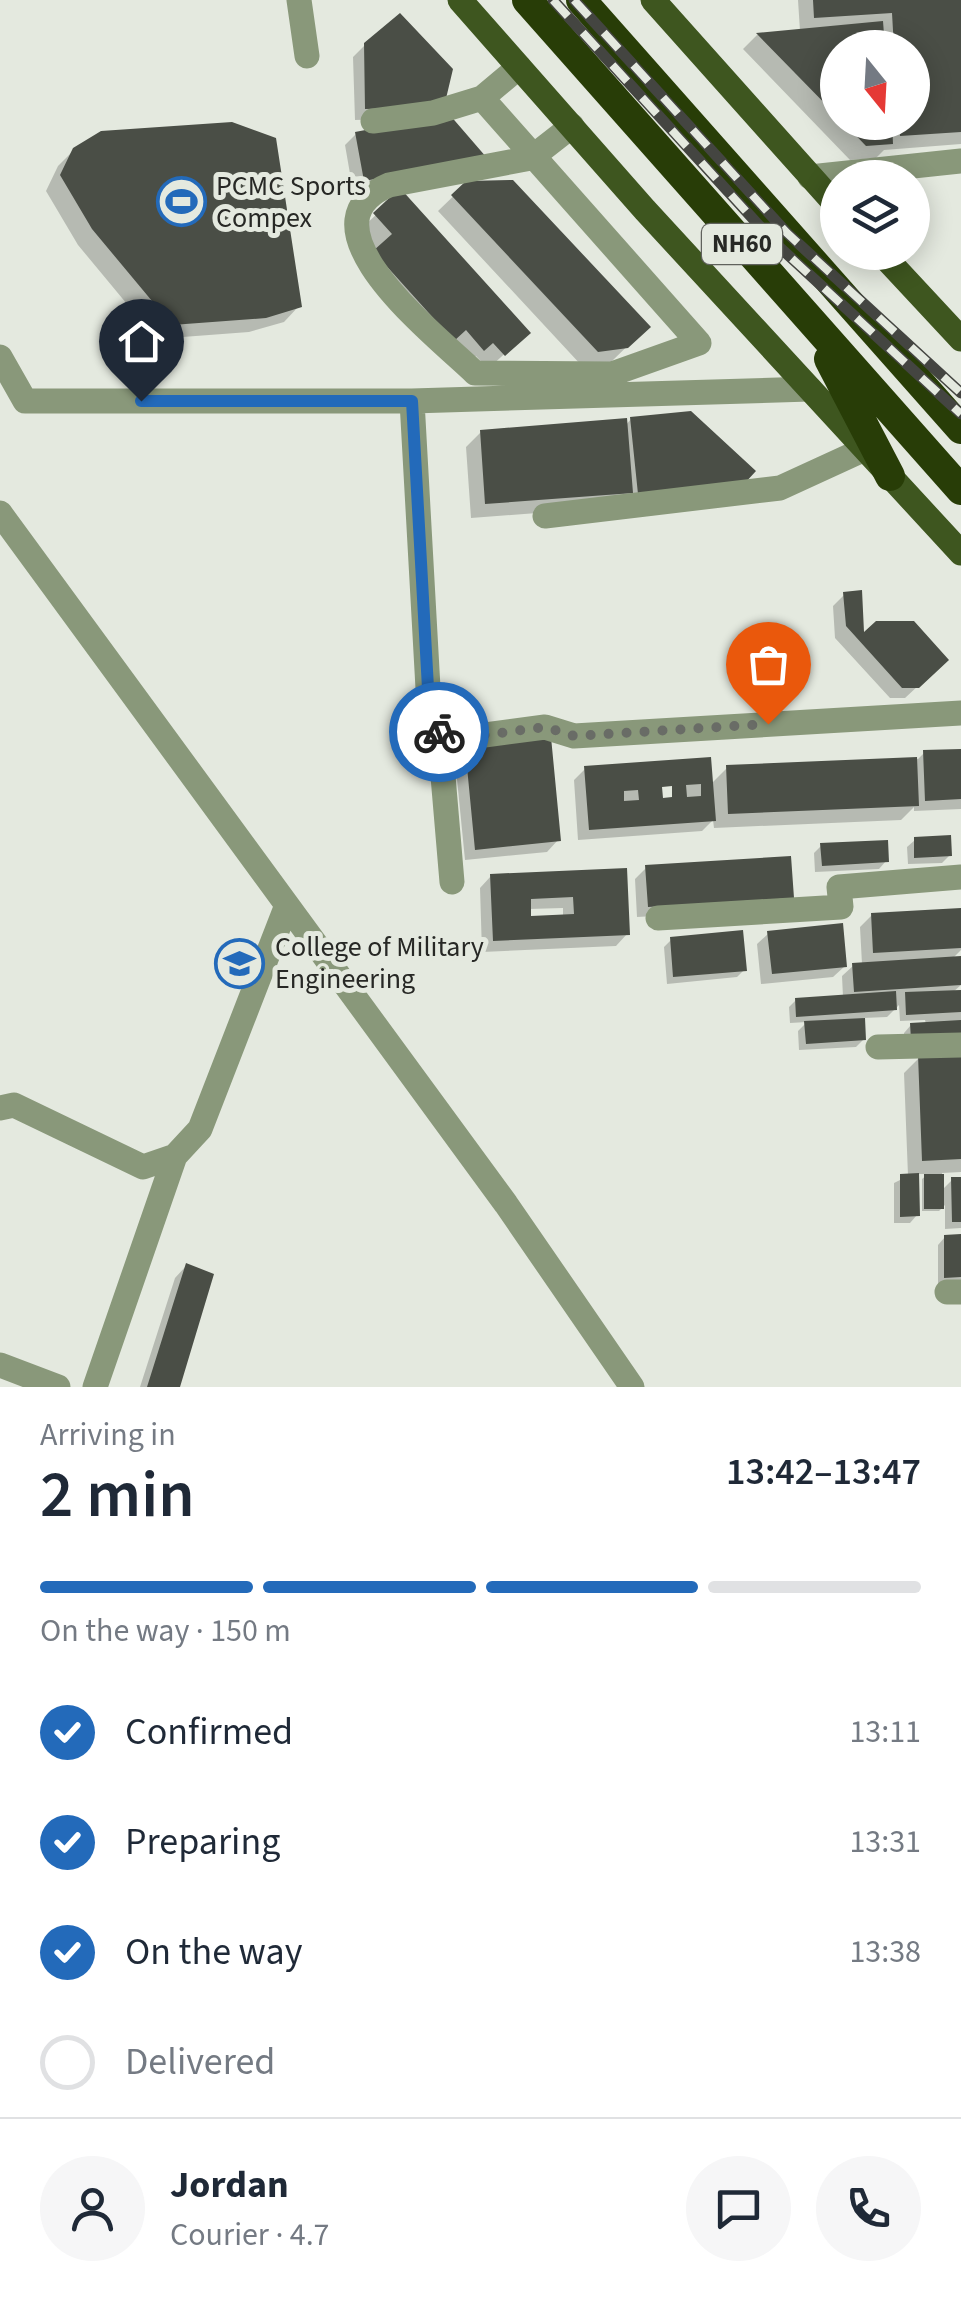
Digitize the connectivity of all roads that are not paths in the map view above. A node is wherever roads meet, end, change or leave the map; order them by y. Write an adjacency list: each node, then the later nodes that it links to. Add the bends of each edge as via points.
1 (299, 0): 6 (street)
2 (460, 0): 7 (main road)
3 (526, 0): 16 (highway, NH60)
4 (582, 0): 21 (highway, NH60)
5 (652, 0): 13 (main road)
6 (306, 56)
7 (520, 67): 8 (street); 10 (main road)
8 (482, 98): 9 (street); 11 (street)
9 (374, 121)
10 (572, 126): 11 (street); 19 (main road)
11 (532, 158): 11 (street, via 370,193 355,222 356,244 381,280 475,374 612,374 699,343)
12 (961, 160): 13 (street)
13 (810, 177): 14 (main road)
14 (820, 187)
15 (897, 270): 17 (main road)
16 (808, 317): 23 (highway); 24 (highway, NH60)
17 (961, 340)
18 (0, 356): 20 (street, via 25,401)
19 (810, 389): 20 (street); 22 (main road)
20 (412, 401): 29 (street, via 429,706)
21 (961, 428)
22 (865, 449): 23 (main road); 26 (street, via 780,488)
23 (890, 476): 27 (main road)
24 (961, 490)
25 (0, 513): 32 (street)
26 (545, 516)
27 (961, 553)
28 (961, 712): 29 (street, via 574,736 545,727)
29 (440, 741): 31 (street)
30 (961, 877): 33 (street, via 839,887 840,907)
31 (452, 882)
32 (287, 905): 37 (street, via 200,1129); 41 (street)
33 (658, 918)
34 (961, 1045): 35 (street)
35 (878, 1046)
36 (0, 1108): 37 (street, via 14,1105 143,1166)
37 (176, 1156): 40 (street)
38 (0, 1365): 39 (street)
39 (58, 1387)
40 (96, 1387)
41 (632, 1387)

